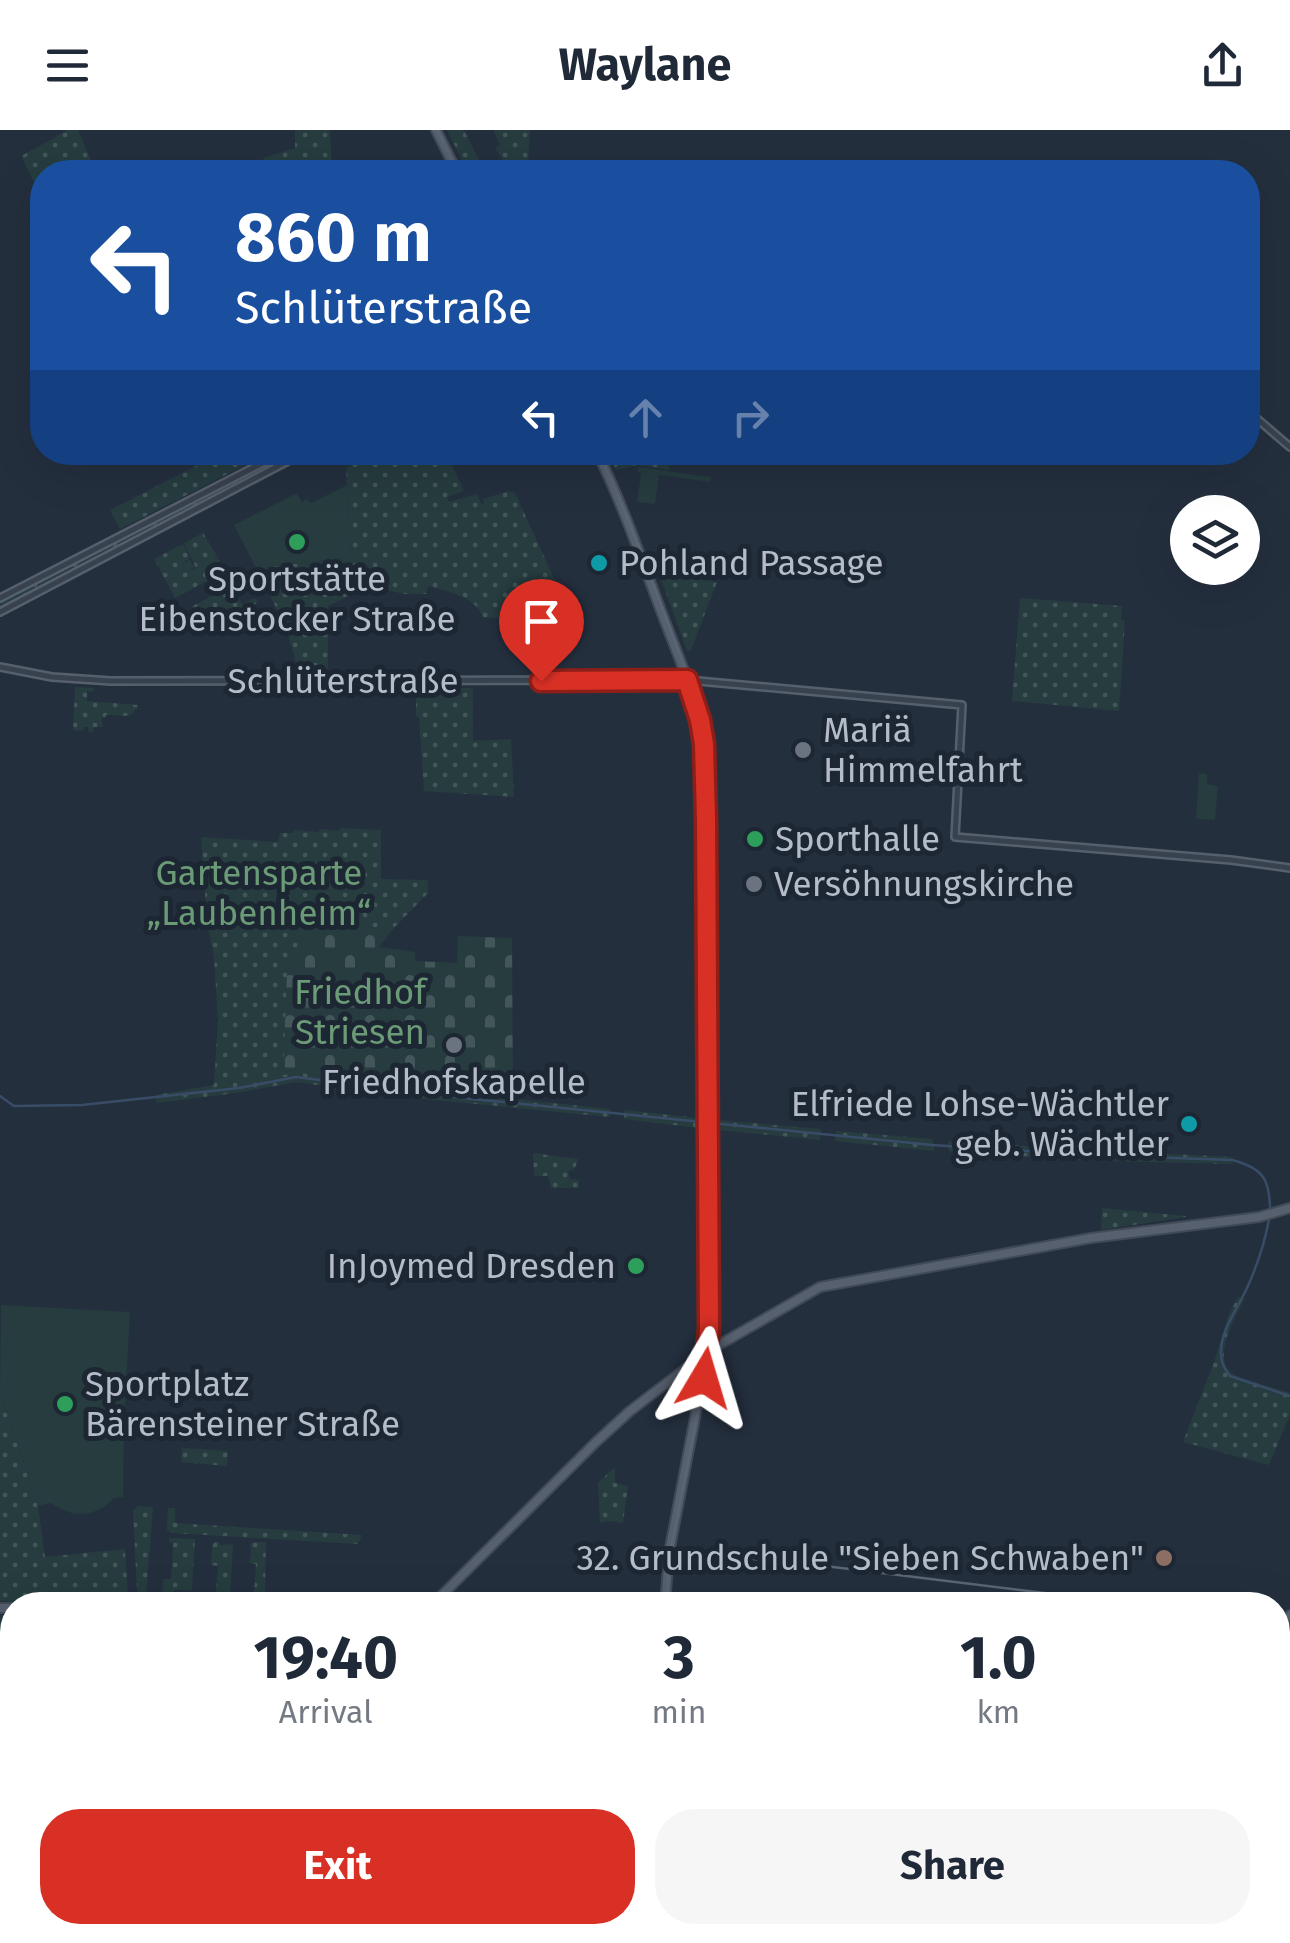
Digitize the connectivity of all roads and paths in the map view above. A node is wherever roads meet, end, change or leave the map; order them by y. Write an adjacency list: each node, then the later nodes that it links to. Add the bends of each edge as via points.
1 (436, 130): 2 (main road)
2 (451, 160)
3 (1260, 421): 4 (street)
4 (1290, 446)
5 (257, 465): 8 (street)
6 (281, 465): 9 (street)
7 (602, 465): 11 (main road)
8 (0, 598)
9 (0, 612)
10 (0, 667): 11 (street, Schlüterstraße, via 111,681)
11 (687, 680): 12 (street, Schlüterstraße, via 962,704 955,837); 14 (main road, via 704,756)
12 (1290, 868)
13 (1290, 1208): 14 (main road, via 825,1284)
14 (708, 1352): 15 (main road); 16 (main road)
15 (679, 1374): 16 (main road); 17 (main road, via 606,1432)
16 (702, 1390): 18 (main road)
17 (445, 1592)
18 (666, 1592)

